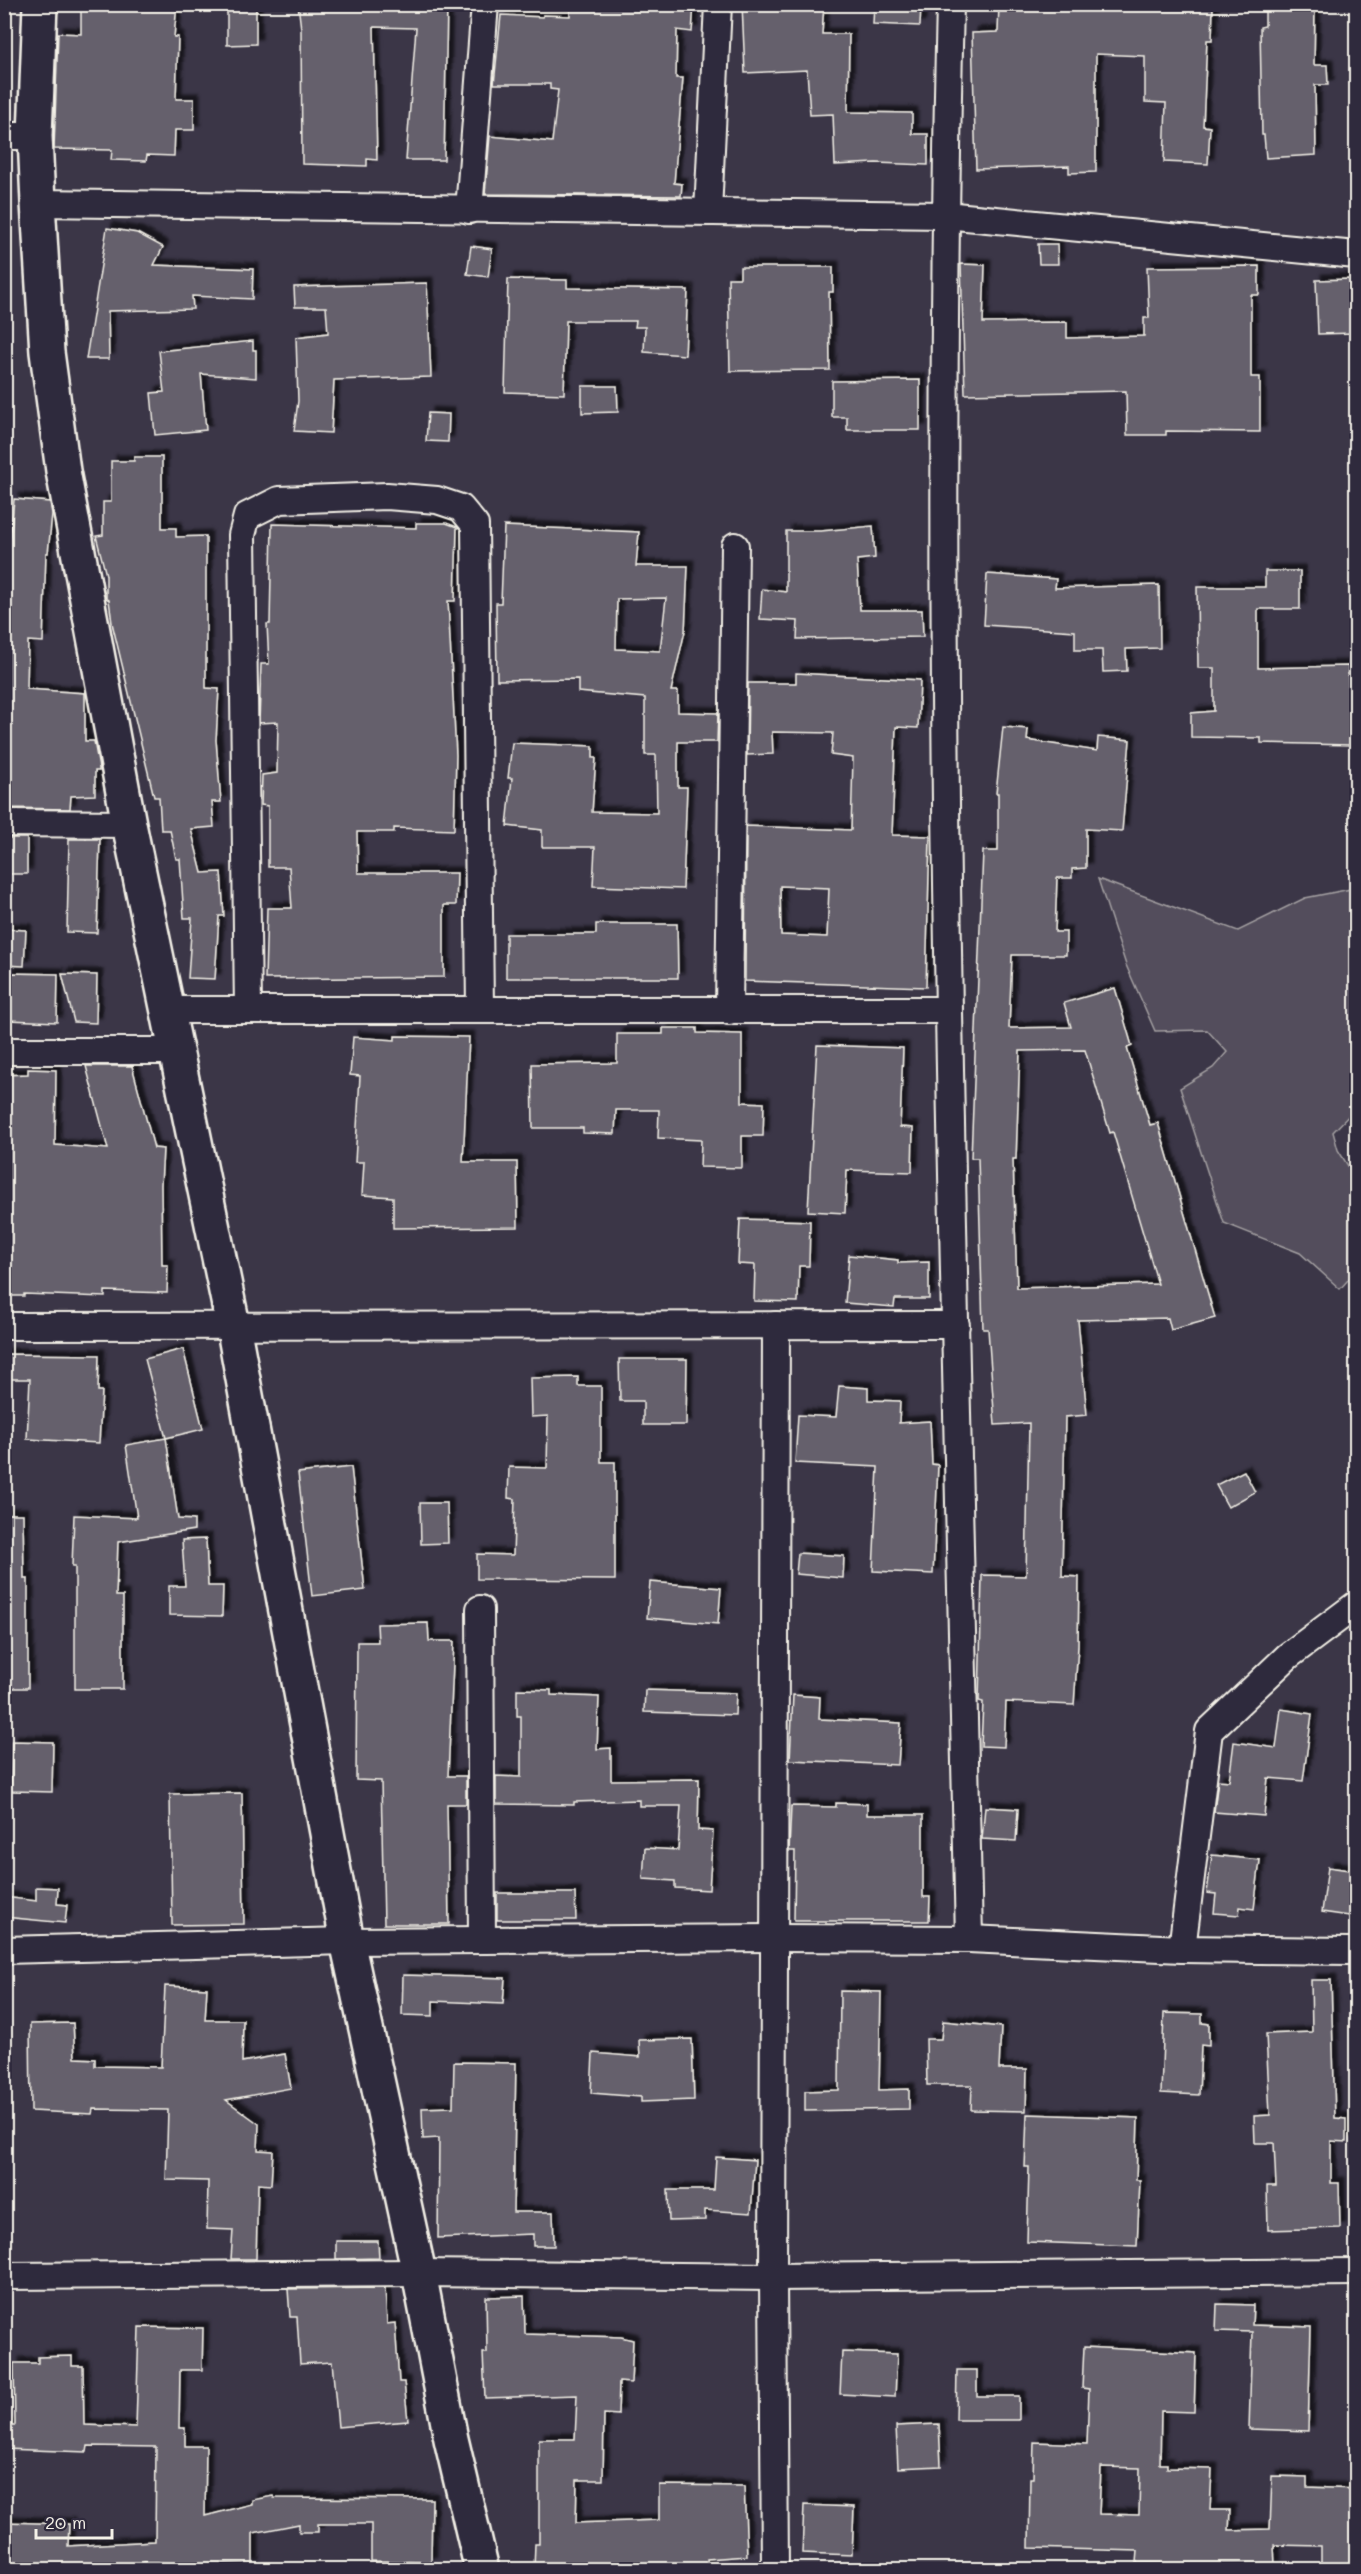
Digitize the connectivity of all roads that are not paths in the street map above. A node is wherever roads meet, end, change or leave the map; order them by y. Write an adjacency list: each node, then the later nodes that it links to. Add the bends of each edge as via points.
1 (40, 4): 5 (main road)
2 (484, 4): 7 (street)
3 (718, 4): 8 (street)
4 (950, 4): 9 (street)
5 (20, 136): 6 (main road)
6 (38, 203): 7 (street); 13 (main road, via 55,419)
7 (469, 210): 8 (street)
8 (708, 212): 9 (street)
9 (945, 215): 10 (street); 17 (street)
10 (1356, 255)
11 (735, 546): 18 (street)
12 (4, 823): 13 (street)
13 (129, 824): 14 (main road)
14 (168, 1010): 15 (street); 20 (main road)
15 (248, 1010): 16 (street); 16 (street, via 242,535 247,516 279,500 387,496 436,500 461,508 475,525)
16 (480, 1010): 18 (street)
17 (947, 1010): 18 (street); 23 (street)
18 (729, 1011)
19 (4, 1051): 20 (street)
20 (176, 1051): 21 (main road)
21 (233, 1325): 22 (street); 24 (street); 30 (main road)
22 (776, 1325): 23 (street); 27 (street)
23 (956, 1325): 28 (street)
24 (4, 1326)
25 (1356, 1605): 31 (street, via 1288,1656 1209,1731)
26 (480, 1609): 29 (street)
27 (774, 1938): 28 (street); 29 (street); 37 (street)
28 (969, 1939): 31 (street)
29 (482, 1940): 30 (street)
30 (346, 1941): 32 (street); 35 (main road)
31 (1182, 1949): 33 (street)
32 (4, 1950)
33 (1349, 1951)
34 (1356, 2272): 37 (street)
35 (419, 2273): 36 (street); 37 (street); 38 (main road, via 451,2439)
36 (4, 2276)
37 (773, 2277): 39 (street)
38 (482, 2570)
39 (775, 2570)

